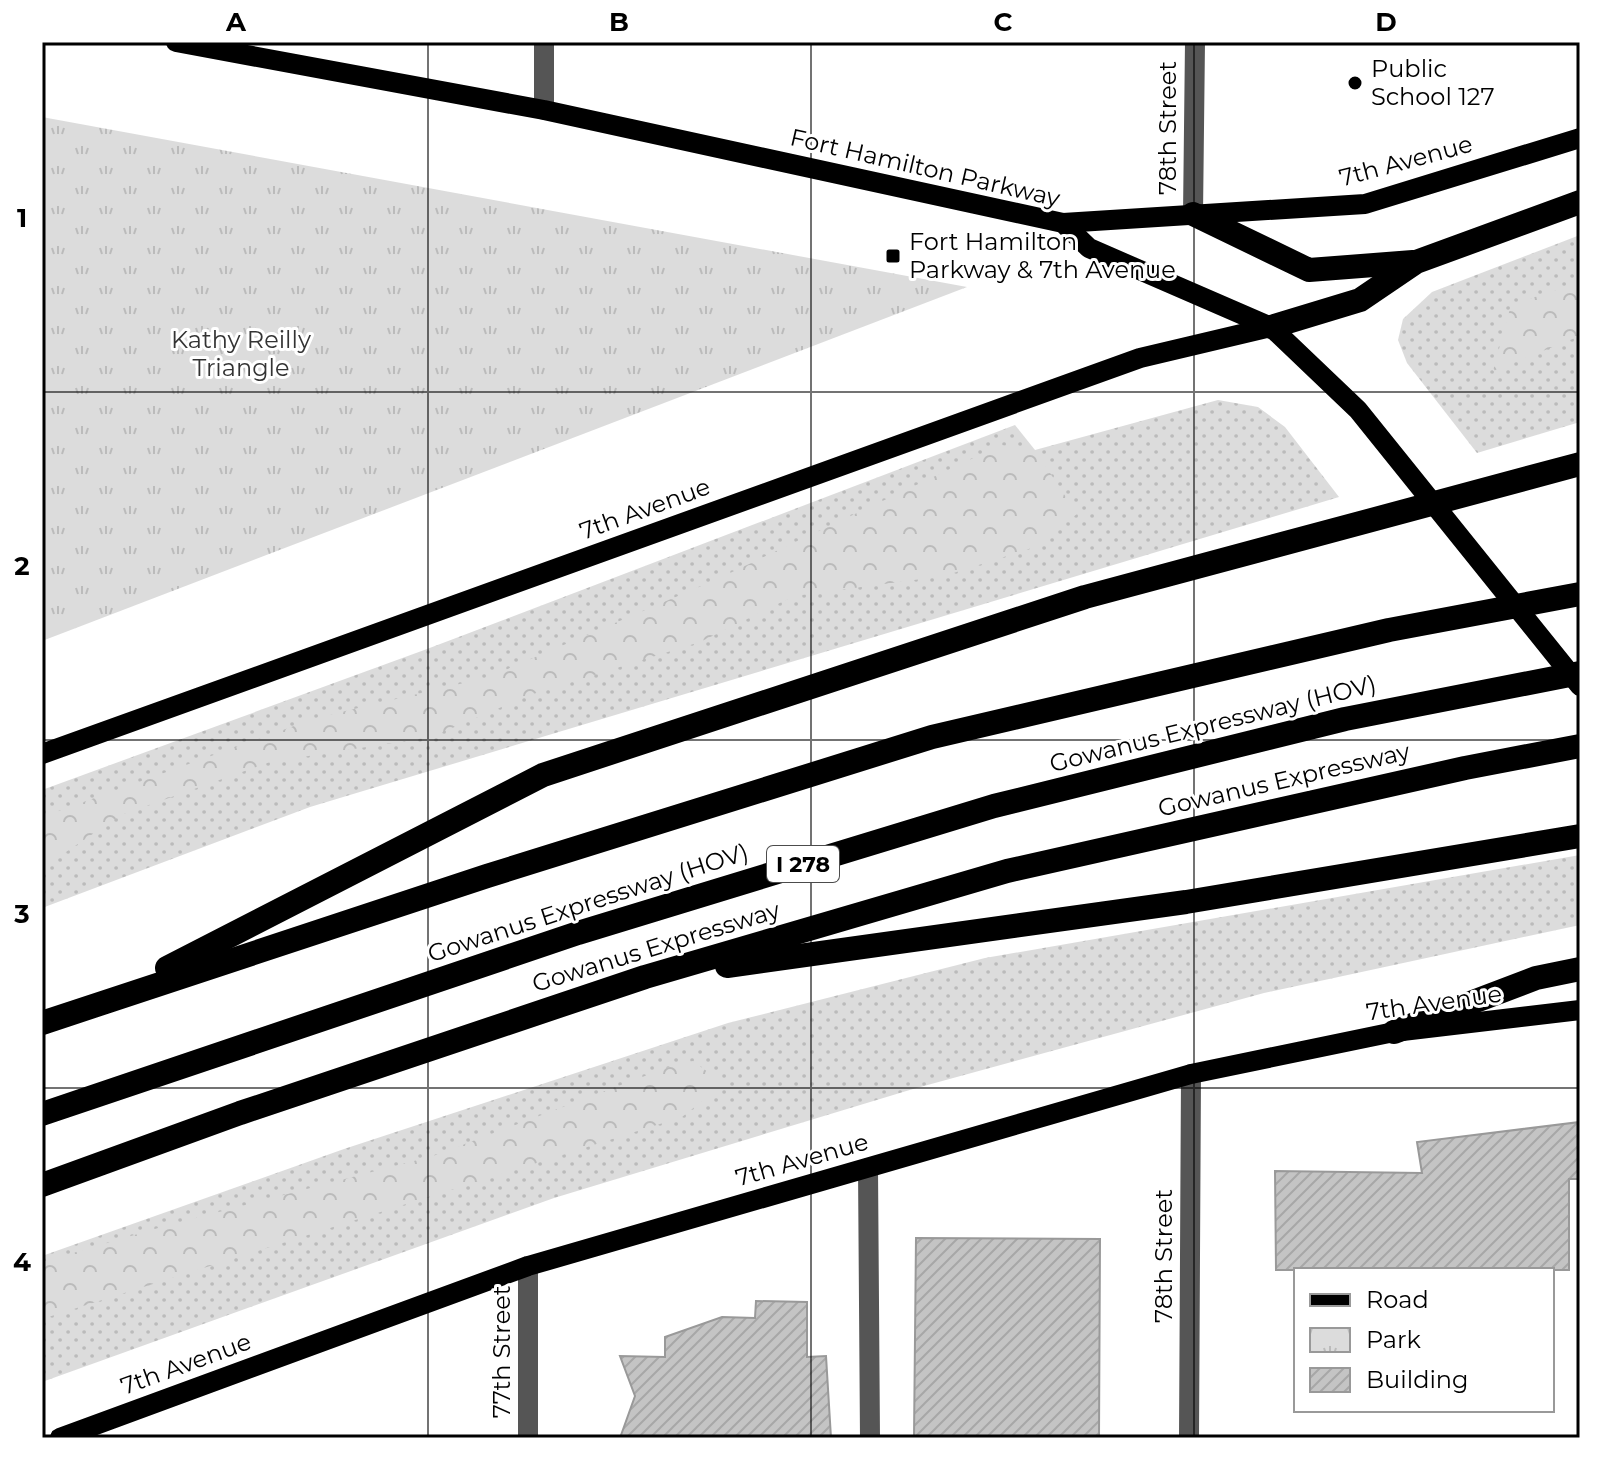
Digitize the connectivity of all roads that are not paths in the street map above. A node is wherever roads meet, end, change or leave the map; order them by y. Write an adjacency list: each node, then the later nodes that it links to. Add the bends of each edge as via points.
1 (176, 42): 4 (main road, Fort Hamilton Parkway)
2 (544, 42): 4 (street)
3 (1195, 42): 7 (street, 78th Street)
4 (544, 110): 8 (main road, Fort Hamilton Parkway)
5 (1580, 138): 7 (main road, 7th Avenue, via 1365,204)
6 (1580, 202): 9 (highway)
7 (1193, 214): 8 (main road, 7th Avenue); 9 (highway, via 1309,270)
8 (1063, 223): 10 (main road, Fort Hamilton Parkway, via 1089,248)
9 (1416, 262): 10 (highway, via 1360,300)
10 (1271, 327): 14 (main road, Fort Hamilton Parkway, via 1358,410); 16 (main road, 7th Avenue, via 1140,358)
11 (1580, 464): 20 (highway, via 1085,597 543,775)
12 (1580, 594): 20 (highway, via 1389,630 932,737)
13 (1580, 673): 25 (highway, Gowanus Expressway (HOV) / I 278, via 1345,719 994,806 578,933)
14 (1580, 686)
15 (1580, 746): 19 (highway, Gowanus Expressway, via 1007,871)
16 (42, 754)
17 (1580, 836): 19 (highway, via 1186,902)
18 (1580, 969): 23 (highway, via 1536,978)
19 (645, 977): 27 (highway, Gowanus Expressway, via 255,1107)
20 (103, 1001): 22 (highway)
21 (1580, 1010): 23 (main road, 7th Avenue)
22 (42, 1023)
23 (1394, 1032): 24 (main road, 7th Avenue)
24 (1191, 1074): 26 (main road, 7th Avenue); 32 (street, 78th Street)
25 (42, 1114)
26 (868, 1168): 28 (main road, 7th Avenue); 31 (street)
27 (42, 1185)
28 (528, 1266): 29 (main road, 7th Avenue); 30 (street, 77th Street)
29 (60, 1438)
30 (528, 1438)
31 (870, 1438)
32 (1189, 1438)

